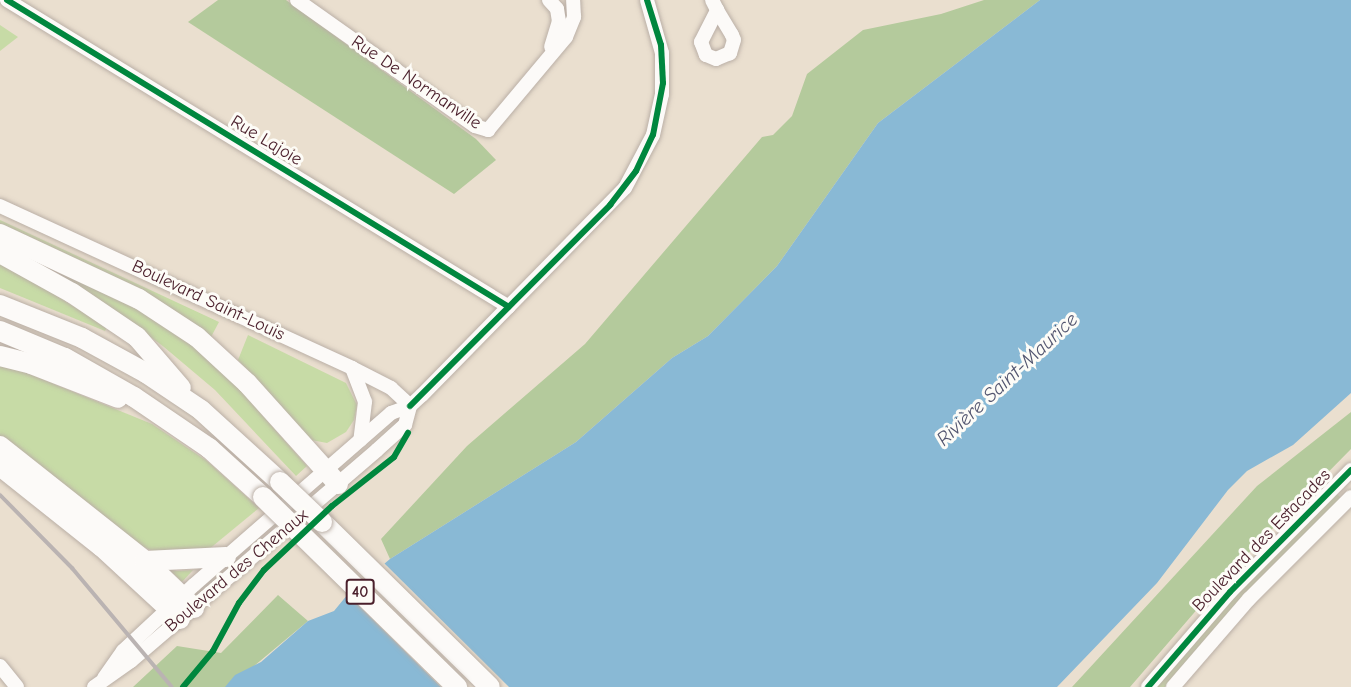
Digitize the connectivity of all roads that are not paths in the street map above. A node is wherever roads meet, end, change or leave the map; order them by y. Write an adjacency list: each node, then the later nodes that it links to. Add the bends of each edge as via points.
1 (7, 0): 11 (street, Rue Lajoie)
2 (297, 0): 6 (street, Rue De Normanville, via 483,130 499,120)
3 (549, 0): 6 (street, Rue De Normanville, via 559,18)
4 (573, 0): 6 (street, Rue De Normanville, via 574,17 566,37)
5 (648, 0): 11 (street, Boulevard des Chenaux, via 659,36 663,73 659,114 646,153 610,205)
6 (546, 57)
7 (0, 206): 14 (street, Boulevard Saint-Louis)
8 (0, 234): 21 (highway, via 139,299 187,329 239,375)
9 (0, 253): 16 (highway, via 72,293 136,337)
10 (0, 305): 16 (highway, 40, via 95,344)
11 (509, 307): 15 (street, Boulevard des Chenaux)
12 (0, 331): 17 (highway, 40, via 73,361)
13 (0, 356): 17 (highway, via 31,363)
14 (352, 368): 15 (street, Boulevard Saint-Louis, via 391,388); 18 (street, via 365,402)
15 (410, 406): 18 (street, Boulevard des Chenaux, via 391,412); 21 (street, Boulevard des Chenaux, via 405,425)
16 (201, 410): 31 (highway, 40, bridge)
17 (165, 417): 30 (highway, 40, bridge, via 218,455)
18 (360, 440): 21 (street, Boulevard des Chenaux)
19 (0, 446): 25 (highway)
20 (0, 466): 26 (highway)
21 (332, 476): 24 (street, Boulevard des Chenaux); 26 (street, Boulevard des Chenaux)
22 (1348, 479): 32 (street, Boulevard des Estacades, via 1230,592)
23 (1351, 498): 33 (street, Boulevard des Estacades, via 1248,598)
24 (226, 557): 25 (highway); 26 (street, Boulevard des Chenaux)
25 (145, 561): 26 (highway)
26 (182, 608): 28 (street, Boulevard des Chenaux, via 123,651)
27 (0, 666): 29 (street)
28 (99, 683)
29 (17, 687)
30 (457, 687)
31 (490, 687)
32 (1148, 687)
33 (1173, 687)

